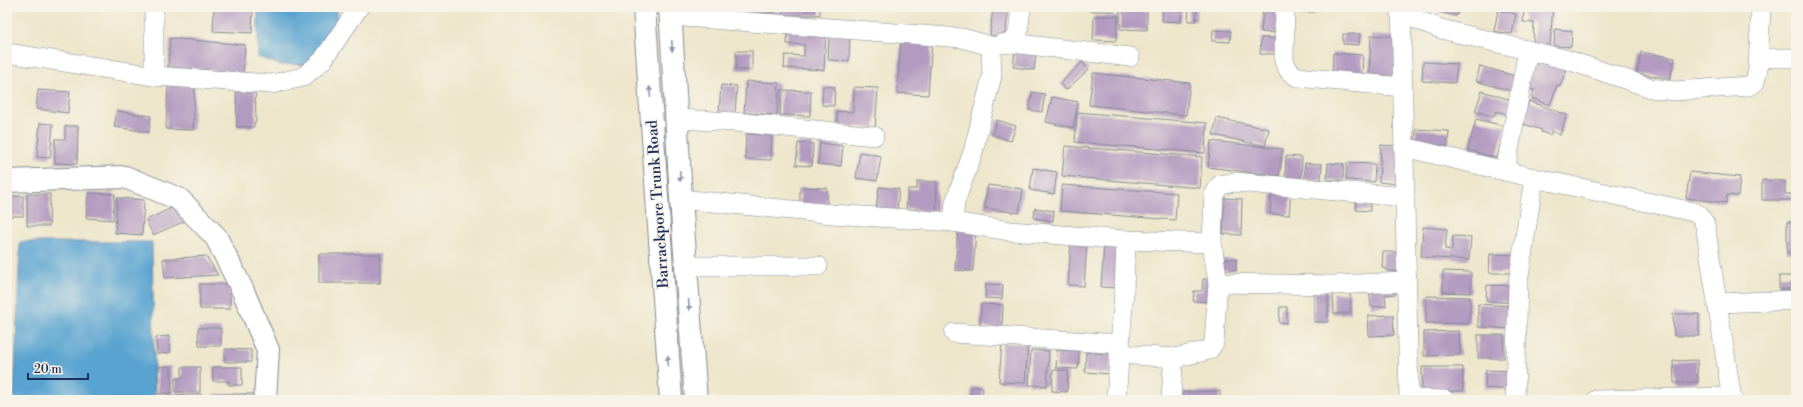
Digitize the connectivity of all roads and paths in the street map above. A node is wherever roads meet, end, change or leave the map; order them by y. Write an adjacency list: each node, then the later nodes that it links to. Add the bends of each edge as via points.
1 (154, 7): 16 (street)
2 (359, 7): 16 (street, via 322,61 303,77 272,84)
3 (644, 7): 40 (main road, Barrackpore Trunk Road, one-way to 3)
4 (1021, 7): 9 (street, via 1018,34)
5 (1285, 7): 17 (street, via 1284,61 1289,71 1297,77)
6 (1761, 7): 14 (street)
7 (1401, 10): 11 (street, via 1441,28); 17 (street)
8 (670, 11): 10 (street, via 962,38); 18 (main road, Barrackpore Trunk Road, one-way to 18)
9 (1011, 43): 10 (street); 13 (street)
10 (991, 46): 26 (street, via 992,76 973,152 955,202)
11 (1528, 50): 14 (street, via 1568,60 1651,88 1674,90 1749,86 1755,82); 21 (street)
12 (7, 53): 16 (street)
13 (1130, 57)
14 (1759, 58): 15 (street)
15 (1796, 58)
16 (154, 76)
17 (1402, 87): 20 (street)
18 (676, 119): 19 (street, via 736,122); 25 (main road, Barrackpore Trunk Road, one-way to 25)
19 (874, 136)
20 (1404, 147): 21 (street); 24 (street)
21 (1505, 171): 22 (street)
22 (1534, 178): 34 (street, via 1698,214 1705,224); 46 (street, via 1518,283)
23 (7, 181): 39 (main road, via 125,177 178,199 216,237 243,291 268,350)
24 (1404, 197): 28 (street, via 1235,182 1220,186 1214,195); 31 (street)
25 (681, 199): 26 (street, via 832,214); 29 (main road, Barrackpore Trunk Road)
26 (953, 222): 27 (street, via 1010,230)
27 (1126, 240): 28 (street); 36 (street)
28 (1212, 243): 32 (street)
29 (686, 266): 30 (street); 41 (main road, Barrackpore Trunk Road, one-way to 41)
30 (818, 266)
31 (1406, 282): 32 (street, via 1333,285); 44 (street)
32 (1218, 283): 37 (street, via 1214,343 1209,350)
33 (1796, 300): 34 (street)
34 (1717, 303): 38 (street)
35 (954, 333): 36 (street)
36 (1120, 349): 37 (street); 42 (street)
37 (1176, 358): 43 (street)
38 (1732, 399): 47 (street)
39 (265, 400)
40 (671, 400)
41 (696, 400)
42 (1116, 400)
43 (1171, 400)
44 (1409, 400): 45 (street)
45 (1445, 400)
46 (1515, 400)
47 (1596, 400)

